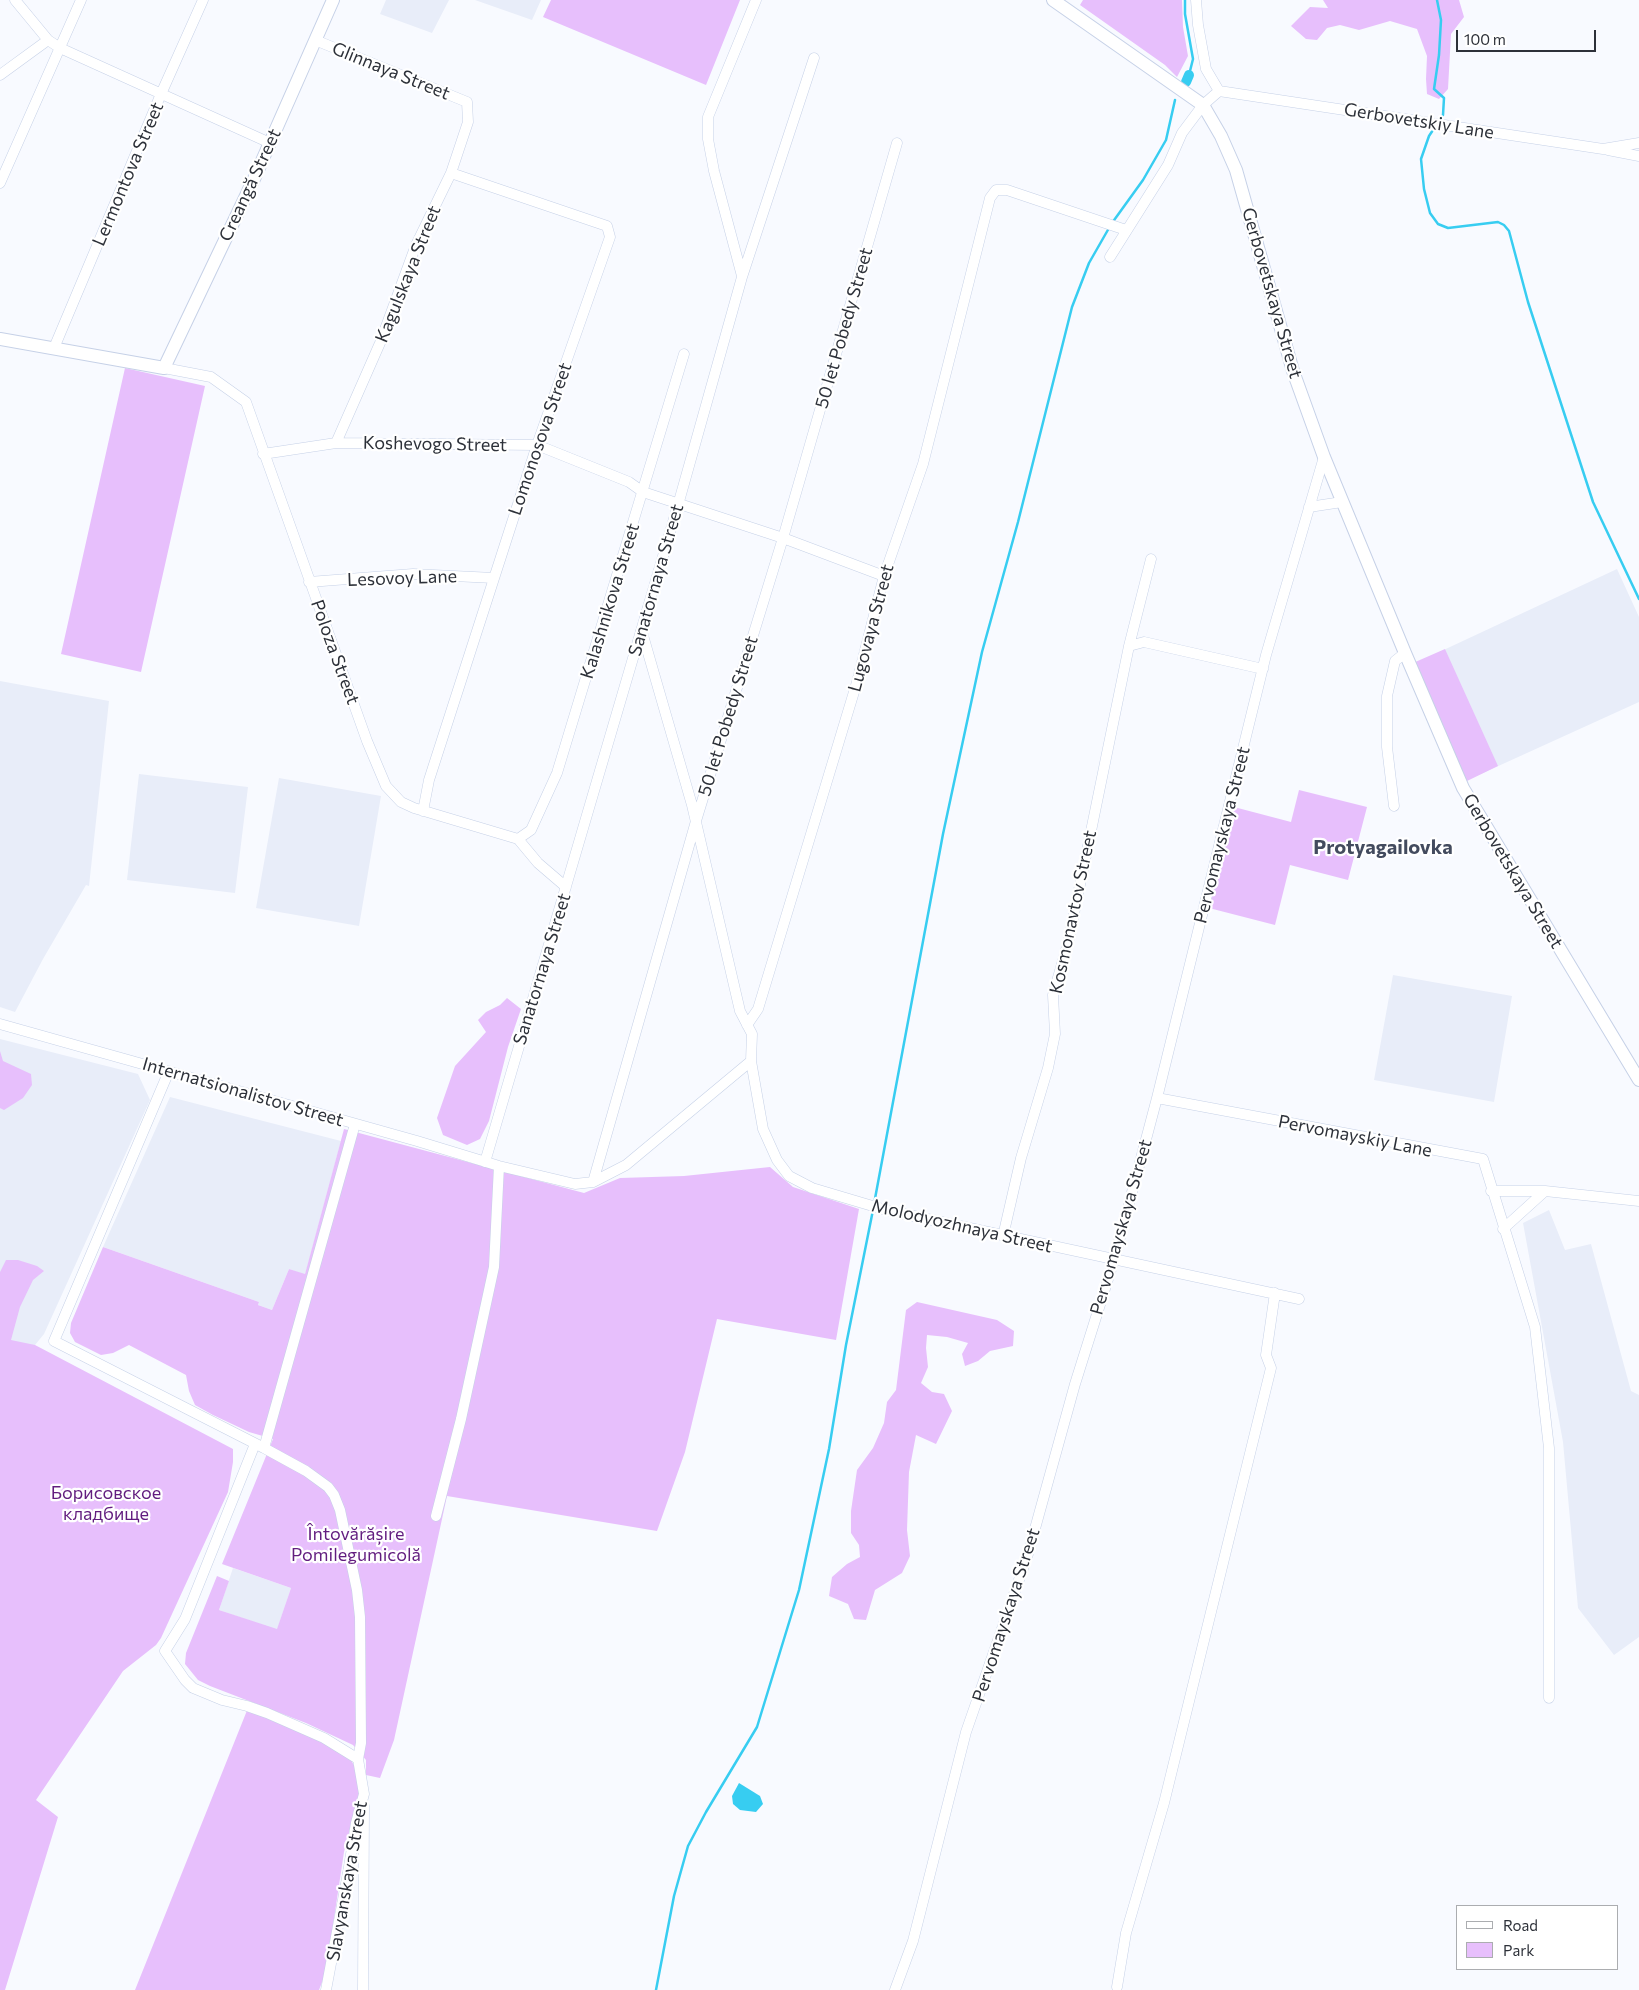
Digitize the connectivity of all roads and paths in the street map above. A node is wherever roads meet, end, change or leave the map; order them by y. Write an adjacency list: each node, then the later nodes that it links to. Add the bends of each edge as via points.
1 (15, 0): 8 (street)
2 (82, 0): 10 (street)
3 (203, 0): 14 (street, Lermontova Street)
4 (333, 0): 9 (street, Creangă Street)
5 (756, 0): 26 (street, via 708,117 714,171)
6 (1196, 0): 13 (street, via 1206,69)
7 (1062, 2): 16 (street, Gerbovetskaya Street)
8 (48, 40): 10 (street); 12 (street)
9 (315, 40): 15 (street, Glinnaya Street); 18 (street, Creangă Street)
10 (60, 48): 14 (street); 23 (street)
11 (814, 58): 26 (street, Sanatornaya Street)
12 (0, 75)
13 (1219, 91): 16 (street); 20 (street, Gerbovetskiy Lane)
14 (161, 94): 18 (street); 28 (street, Lermontova Street)
15 (467, 102): 22 (street, Kagulskaya Street, via 468,122)
16 (1202, 105): 24 (street, via 1182,134 1168,165); 34 (street, Gerbovetskaya Street, via 1222,136 1236,170 1293,371)
17 (1639, 142): 20 (street, Gerbovetskiy Lane)
18 (270, 143): 30 (street, Creangă Street)
19 (897, 143): 39 (street, 50 let Pobedy Street)
20 (1602, 149): 21 (street)
21 (1639, 156)
22 (451, 173): 31 (street, Kagulskaya Street, via 416,245 380,343); 32 (street, Lomonosova Street, via 607,226 610,237)
23 (0, 183)
24 (1121, 228): 25 (street); 41 (street, Lugovaya Street, via 1007,190 996,190 990,198 922,464)
25 (1110, 257)
26 (742, 277): 37 (street, Sanatornaya Street)
27 (0, 339): 28 (street)
28 (54, 348): 30 (street)
29 (684, 354): 35 (street, Kalashnikova Street)
30 (164, 368): 33 (street, Poloza Street, via 211,377 246,402)
31 (336, 443): 32 (street, Koshevogo Street); 33 (street, Koshevogo Street)
32 (537, 445): 35 (street, Koshevogo Street, via 629,482); 42 (street, Lomonosova Street)
33 (263, 454): 43 (street, Poloza Street)
34 (1324, 457): 36 (street, Gerbovetskaya Street); 38 (street, Pervomayskaya Street)
35 (643, 492): 37 (street, Koshevogo Street); 51 (street, Kalashnikova Street, via 557,773 531,830)
36 (1342, 502): 38 (street); 46 (street, Gerbovetskaya Street)
37 (678, 505): 39 (street, Koshevogo Street); 44 (street, Sanatornaya Street)
38 (1309, 507): 47 (street, Pervomayskaya Street)
39 (783, 538): 41 (street, Koshevogo Street); 50 (street, 50 let Pobedy Street)
40 (1151, 559): 45 (street, Kosmonavtov Street)
41 (884, 576): 54 (street, Lugovaya Street, via 856,682 758,1010)
42 (494, 578): 43 (street, Lesovoy Lane, via 413,574); 49 (street, Lomonosova Street)
43 (309, 582): 49 (street, Poloza Street, via 386,786 401,802)
44 (642, 631): 50 (street, Molodyozhnaya Street); 52 (street, Sanatornaya Street)
45 (1129, 646): 47 (street, via 1144,642); 67 (street, Kosmonavtov Street, via 1068,943 1053,995 1055,1034 1048,1068 1021,1158)
46 (1405, 653): 48 (street, via 1395,661 1387,696 1387,747); 57 (street, Gerbovetskaya Street, via 1463,788)
47 (1263, 669): 58 (street, Pervomayskaya Street)
48 (1394, 806)
49 (418, 809): 51 (street, Poloza Street)
50 (696, 821): 54 (street, Molodyozhnaya Street, via 740,1011); 62 (street, 50 let Pobedy Street)
51 (518, 839): 52 (street, via 538,863)
52 (566, 887): 60 (street, Sanatornaya Street)
53 (0, 1024): 56 (street, Internatsionalistov Street)
54 (748, 1025): 55 (street, Molodyozhnaya Street, via 752,1034)
55 (750, 1062): 62 (street, via 626,1165); 67 (street, Molodyozhnaya Street, via 763,1129 788,1176 812,1188 862,1204)
56 (169, 1071): 59 (street, Internatsionalistov Street); 71 (street, Slavyanskaya Street, via 54,1341)
57 (1639, 1080)
58 (1157, 1098): 63 (street, Pervomayskiy Lane, via 1482,1159); 68 (street, Pervomayskaya Street)
59 (356, 1124): 60 (street, Internatsionalistov Street); 71 (street)
60 (485, 1162): 61 (street)
61 (500, 1166): 62 (street, via 575,1184); 72 (street, via 494,1267)
62 (593, 1182)
63 (1492, 1191): 64 (street); 66 (street, Pervomayskiy Lane)
64 (1545, 1191): 65 (street); 66 (street)
65 (1639, 1201)
66 (1503, 1229): 73 (street, Pervomayskiy Lane, via 1536,1327 1548,1448)
67 (1003, 1236): 68 (street, Molodyozhnaya Street)
68 (1114, 1260): 69 (street, Molodyozhnaya Street); 79 (street, Pervomayskaya Street, via 1075,1384 1028,1554 966,1732 913,1941)
69 (1275, 1293): 70 (street, Molodyozhnaya Street); 76 (street, via 1266,1355 1271,1368 1164,1803 1126,1933)
70 (1299, 1299)
71 (259, 1446): 74 (street, Slavyanskaya Street, via 320,1480 334,1495 340,1510 360,1617 361,1734); 74 (street, via 185,1618 165,1651 193,1688 267,1713 324,1738)
72 (436, 1516)
73 (1549, 1698)
74 (358, 1759): 75 (street, Slavyanskaya Street)
75 (364, 1794): 77 (street, Slavyanskaya Street); 78 (street)
76 (1117, 1987)
77 (326, 1990)
78 (363, 1990)
79 (895, 1990)

